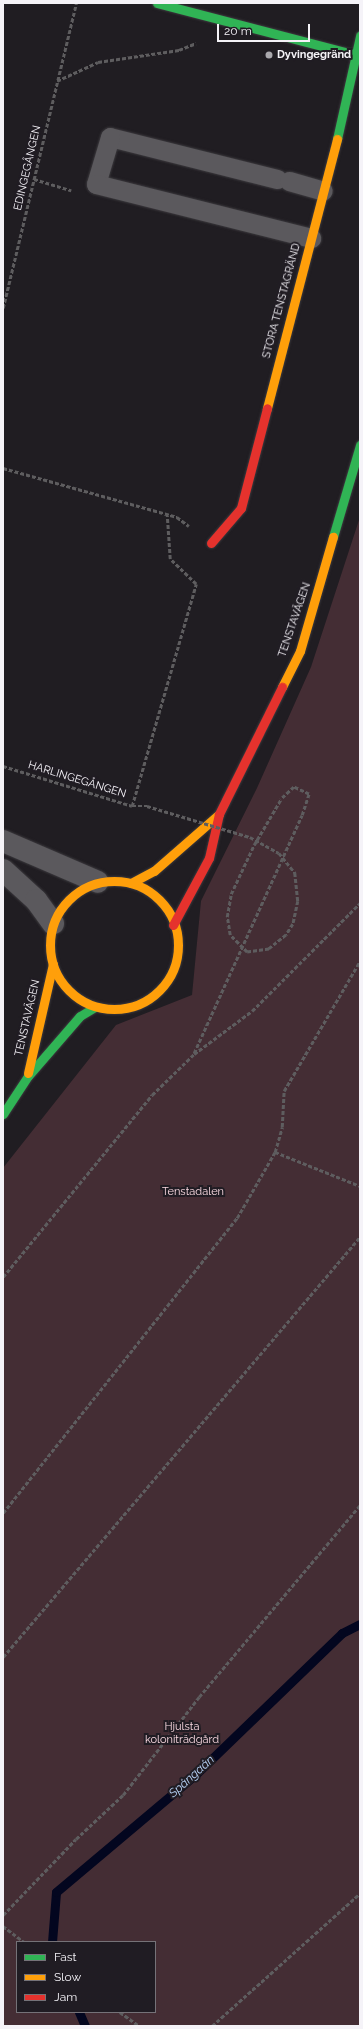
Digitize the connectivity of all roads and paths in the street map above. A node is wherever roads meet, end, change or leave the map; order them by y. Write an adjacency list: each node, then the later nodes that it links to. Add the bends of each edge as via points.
1 (76, 3): 6 (path, EDINGEGÅNGEN)
2 (158, 3): 5 (street)
3 (360, 36): 5 (street)
4 (190, 45): 6 (path, via 179,50 98,62)
5 (358, 55): 9 (street, STORA TENSTAGRÄND)
6 (57, 81): 7 (path, EDINGEGÅNGEN)
7 (34, 179): 8 (path); 11 (path, EDINGEGÅNGEN)
8 (60, 187)
9 (323, 191): 10 (street, STORA TENSTAGRÄND); 10 (lane, via 110,137 96,184)
10 (311, 238): 16 (street, STORA TENSTAGRÄND, via 241,508)
11 (4, 302): 12 (path, EDINGEGÅNGEN)
12 (3, 308)
13 (360, 446): 19 (street, TENSTAVÄGEN, via 300,651)
14 (3, 468): 15 (path)
15 (167, 515): 16 (path, via 177,517); 18 (path, via 170,559 196,584)
16 (211, 542)
17 (3, 766): 18 (path, HARLINGEGÅNGEN)
18 (132, 806): 30 (path, HARLINGEGÅNGEN, bridge, via 147,806 250,837 256,841 262,844 268,847 279,853 296,873 298,901 293,924 286,935 269,950 247,952 230,935 227,917 230,894 254,845 258,838 269,819 280,799 294,787 309,794 299,822)
19 (220, 814): 23 (street, TENSTAVÄGEN, via 154,871); 26 (street, TENSTAVÄGEN, via 208,858)
20 (3, 841): 22 (street)
21 (3, 870): 25 (street, via 36,900)
22 (98, 882): 23 (street, TENSTAVÄGEN, via 119,880); 25 (street, TENSTAVÄGEN, via 79,891 63,905)
23 (131, 884): 26 (street, TENSTAVÄGEN, via 139,885 156,896)
24 (360, 903): 30 (path, via 252,1011)
25 (53, 923): 28 (street, TENSTAVÄGEN, via 49,944)
26 (173, 925): 29 (street, TENSTAVÄGEN, via 178,939 178,955 171,976 158,994 139,1005 117,1010)
27 (360, 961): 33 (path, via 284,1091 282,1127)
28 (52, 964): 29 (street, TENSTAVÄGEN, via 62,983 76,998); 31 (street, TENSTAVÄGEN)
29 (95, 1007): 31 (street, TENSTAVÄGEN, via 80,1016)
30 (194, 1054): 36 (path, via 152,1095)
31 (28, 1076): 32 (street, TENSTAVÄGEN)
32 (3, 1114)
33 (274, 1152): 34 (path); 38 (path, via 237,1218)
34 (360, 1186)
35 (360, 1237): 39 (path)
36 (3, 1277)
37 (360, 1505): 41 (path, via 198,1697 123,1795 76,1839)
38 (3, 1513)
39 (3, 1657)
40 (360, 1893): 46 (path)
41 (3, 1915)
42 (3, 1926): 43 (path)
43 (23, 1941)
44 (121, 2013): 45 (path)
45 (139, 2026)
46 (212, 2026)

